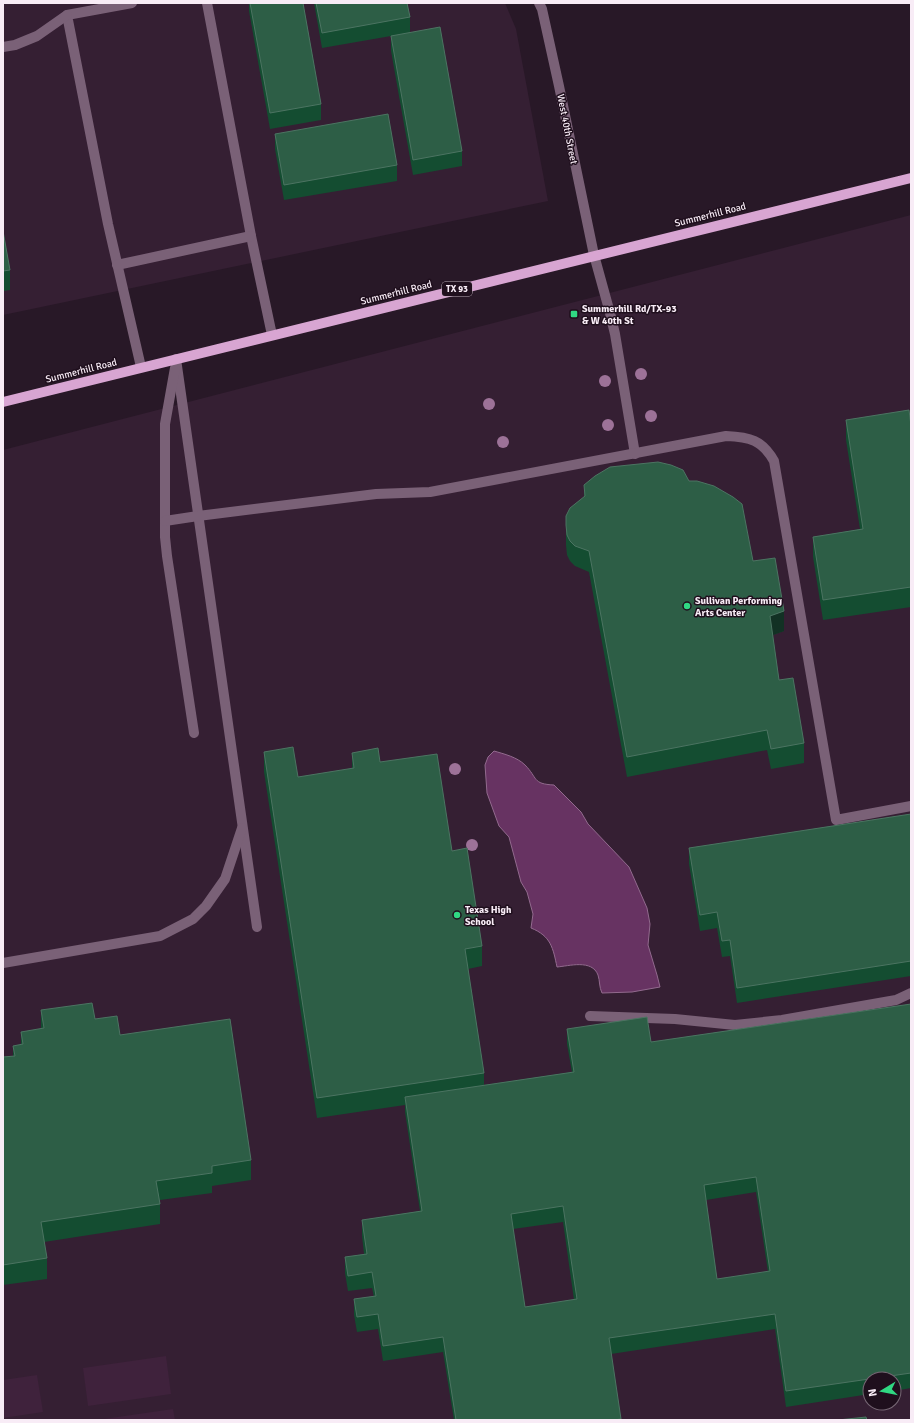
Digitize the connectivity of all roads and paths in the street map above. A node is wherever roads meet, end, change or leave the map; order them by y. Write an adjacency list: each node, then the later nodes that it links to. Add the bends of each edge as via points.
1 (132, 3): 4 (street)
2 (207, 3): 7 (street)
3 (539, 3): 8 (street, West 40th Street)
4 (67, 16): 5 (street, via 38,36); 9 (street)
5 (3, 47)
6 (911, 178): 8 (main road, Summerhill Road / TX 93)
7 (251, 236): 9 (street); 10 (street)
8 (594, 255): 10 (main road, Summerhill Road / TX 93); 14 (street, West 40th Street, via 615,334)
9 (117, 265): 12 (street)
10 (272, 335): 11 (main road, Summerhill Road / TX 93)
11 (176, 359): 12 (main road, Summerhill Road / TX 93); 15 (street); 16 (street, via 164,424)
12 (141, 367): 13 (main road, Summerhill Road / TX 93)
13 (3, 402)
14 (635, 454): 15 (street, via 430,492 376,494); 18 (street, via 726,436 742,436 758,442 768,451 774,461 836,820)
15 (198, 516): 16 (street); 19 (street)
16 (165, 521): 17 (street, via 167,556)
17 (194, 733)
18 (911, 806)
19 (242, 826): 20 (street); 21 (street, via 224,879 206,906 193,919 160,936)
20 (257, 927)
21 (3, 963)
22 (911, 993): 23 (street, via 896,1000 782,1020 735,1025 675,1019)
23 (590, 1016)

